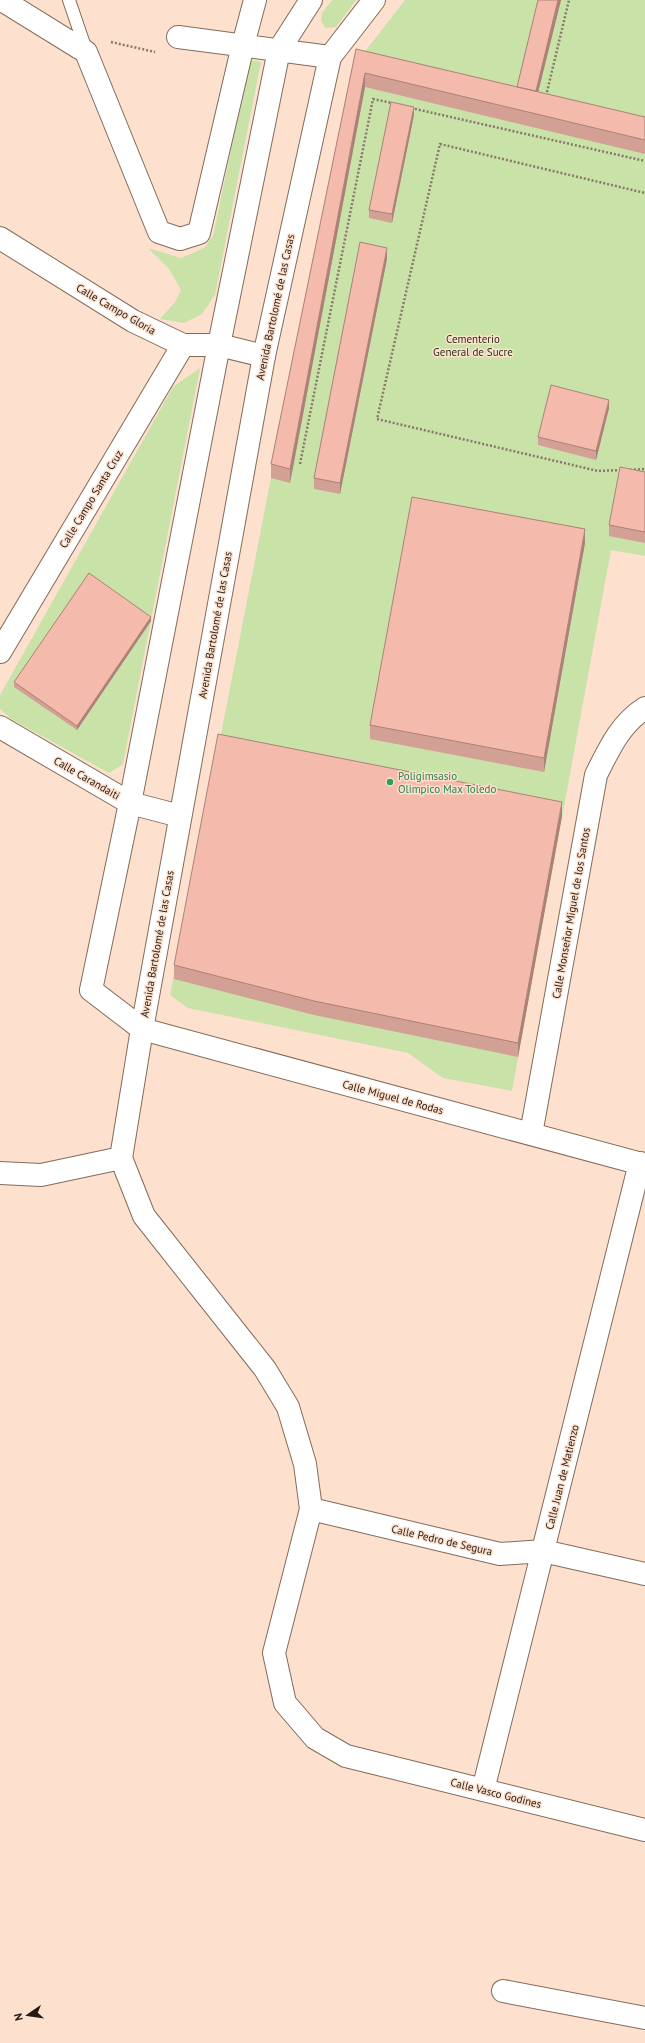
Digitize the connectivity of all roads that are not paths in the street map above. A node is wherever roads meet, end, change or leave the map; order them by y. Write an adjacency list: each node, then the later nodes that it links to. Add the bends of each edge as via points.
1 (2, 0): 9 (street)
2 (69, 0): 9 (lane)
3 (255, 0): 7 (street)
4 (311, 0): 8 (street, Avenida Bartolomé de las Casas)
5 (374, 0): 10 (street, Avenida Bartolomé de las Casas)
6 (178, 37): 7 (street)
7 (243, 45): 8 (street); 9 (street, via 200,233 180,240 160,232)
8 (279, 50): 10 (street); 13 (street, Avenida Bartolomé de las Casas)
9 (86, 52)
10 (330, 57): 14 (street, Avenida Bartolomé de las Casas)
11 (0, 238): 12 (street, Calle Campo Gloria, via 134,322)
12 (183, 345): 13 (street, Calle Campo Gloria); 15 (street, Calle Campo Santa Cruz)
13 (219, 345): 14 (street, Calle Campo Gloria); 18 (street, Avenida Bartolomé de las Casas)
14 (264, 356): 19 (street, Avenida Bartolomé de las Casas)
15 (0, 652)
16 (645, 708): 21 (street, Calle Monseñor Miguel de los Santos, via 632,717 613,741 596,775)
17 (0, 727): 18 (street, Calle Carandaiti)
18 (130, 803): 19 (street, Calle Carandaiti); 20 (street, Avenida Bartolomé de las Casas, via 91,990)
19 (180, 816): 20 (street, Avenida Bartolomé de las Casas)
20 (142, 1029): 21 (street, Calle Miguel de Rodas); 22 (street)
21 (531, 1134): 23 (street, Calle Miguel de Rodas)
22 (121, 1158): 24 (street, via 41,1174); 25 (street, via 144,1216 265,1369 288,1407 305,1464)
23 (643, 1164): 26 (street, Calle Juan de Matienzo)
24 (0, 1173)
25 (311, 1509): 26 (street, Calle Pedro de Segura, via 500,1554); 28 (street, Calle Vasco Godines, via 274,1653 285,1703 315,1738 346,1756)
26 (543, 1552): 27 (street, Calle Pedro de Segura); 28 (street, Calle Juan de Matienzo)
27 (645, 1574)
28 (483, 1790): 29 (street, Calle Vasco Godines)
29 (645, 1830)
30 (503, 1991): 31 (street)
31 (645, 2018)

